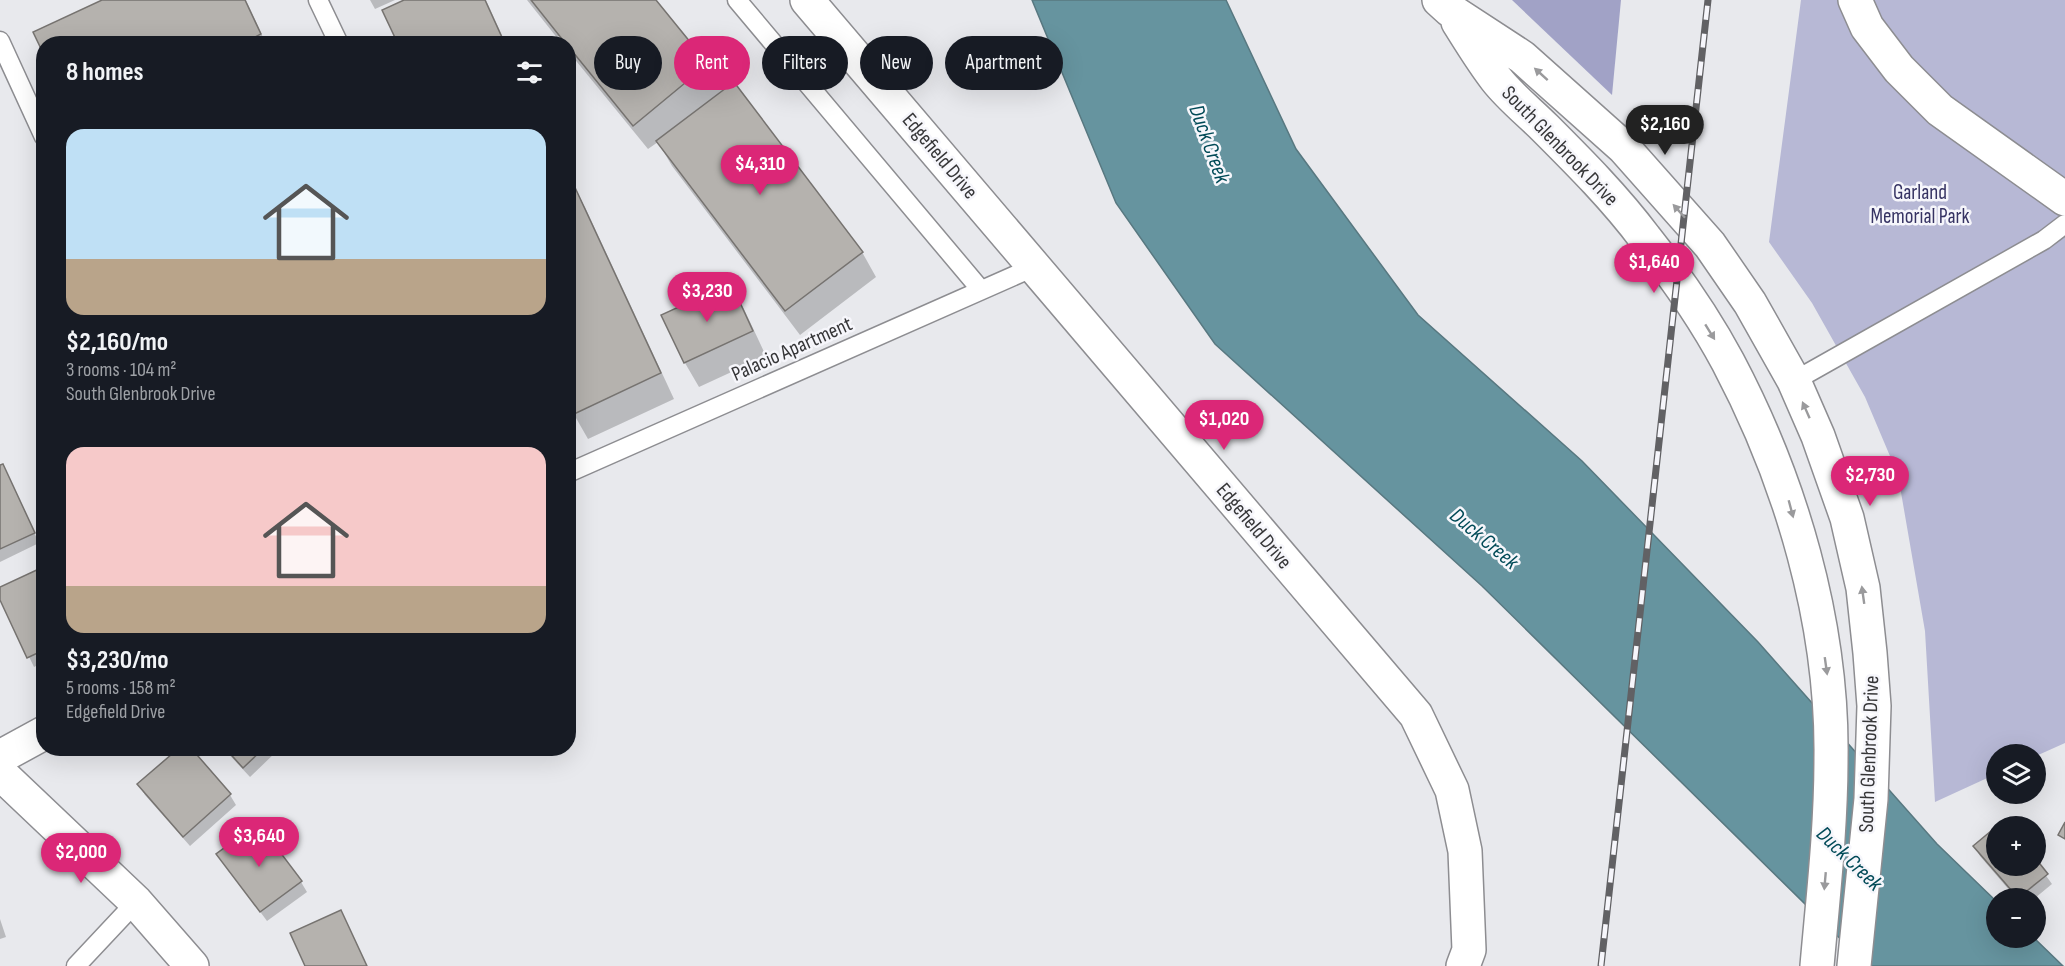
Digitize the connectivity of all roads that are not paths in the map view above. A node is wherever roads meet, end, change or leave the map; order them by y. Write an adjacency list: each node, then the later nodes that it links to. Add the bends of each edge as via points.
1 (318, 0): 6 (lane)
2 (737, 0): 12 (lane)
3 (807, 0): 11 (street, Edgefield Drive)
4 (1855, 0): 9 (street, via 1867,27 1899,69 1940,110)
5 (1445, 5): 13 (street, South Glenbrook Drive, one-way to 5, via 1750,303 1710,245 1624,148 1522,57); 22 (street, South Glenbrook Drive, one-way to 22, via 1497,80 1595,178 1645,238 1697,311 1728,361 1788,500 1817,608 1827,674 1832,758)
6 (335, 36)
7 (0, 41): 8 (lane)
8 (36, 120)
9 (2065, 199)
10 (2065, 224): 13 (lane, via 2044,240)
11 (1034, 267): 12 (lane, Palacio Apartment); 21 (street, Edgefield Drive, via 1416,715 1452,790 1465,851 1469,950)
12 (981, 290): 14 (lane, Palacio Apartment)
13 (1794, 381): 23 (street, South Glenbrook Drive, one-way to 13, via 1871,799 1874,706 1870,653 1863,588 1847,518)
14 (576, 469)
15 (36, 737): 16 (street)
16 (0, 757)
17 (0, 773): 18 (street)
18 (136, 902): 19 (lane); 20 (street)
19 (76, 966)
20 (192, 966)
21 (1463, 966)
22 (1817, 966)
23 (1854, 966)

